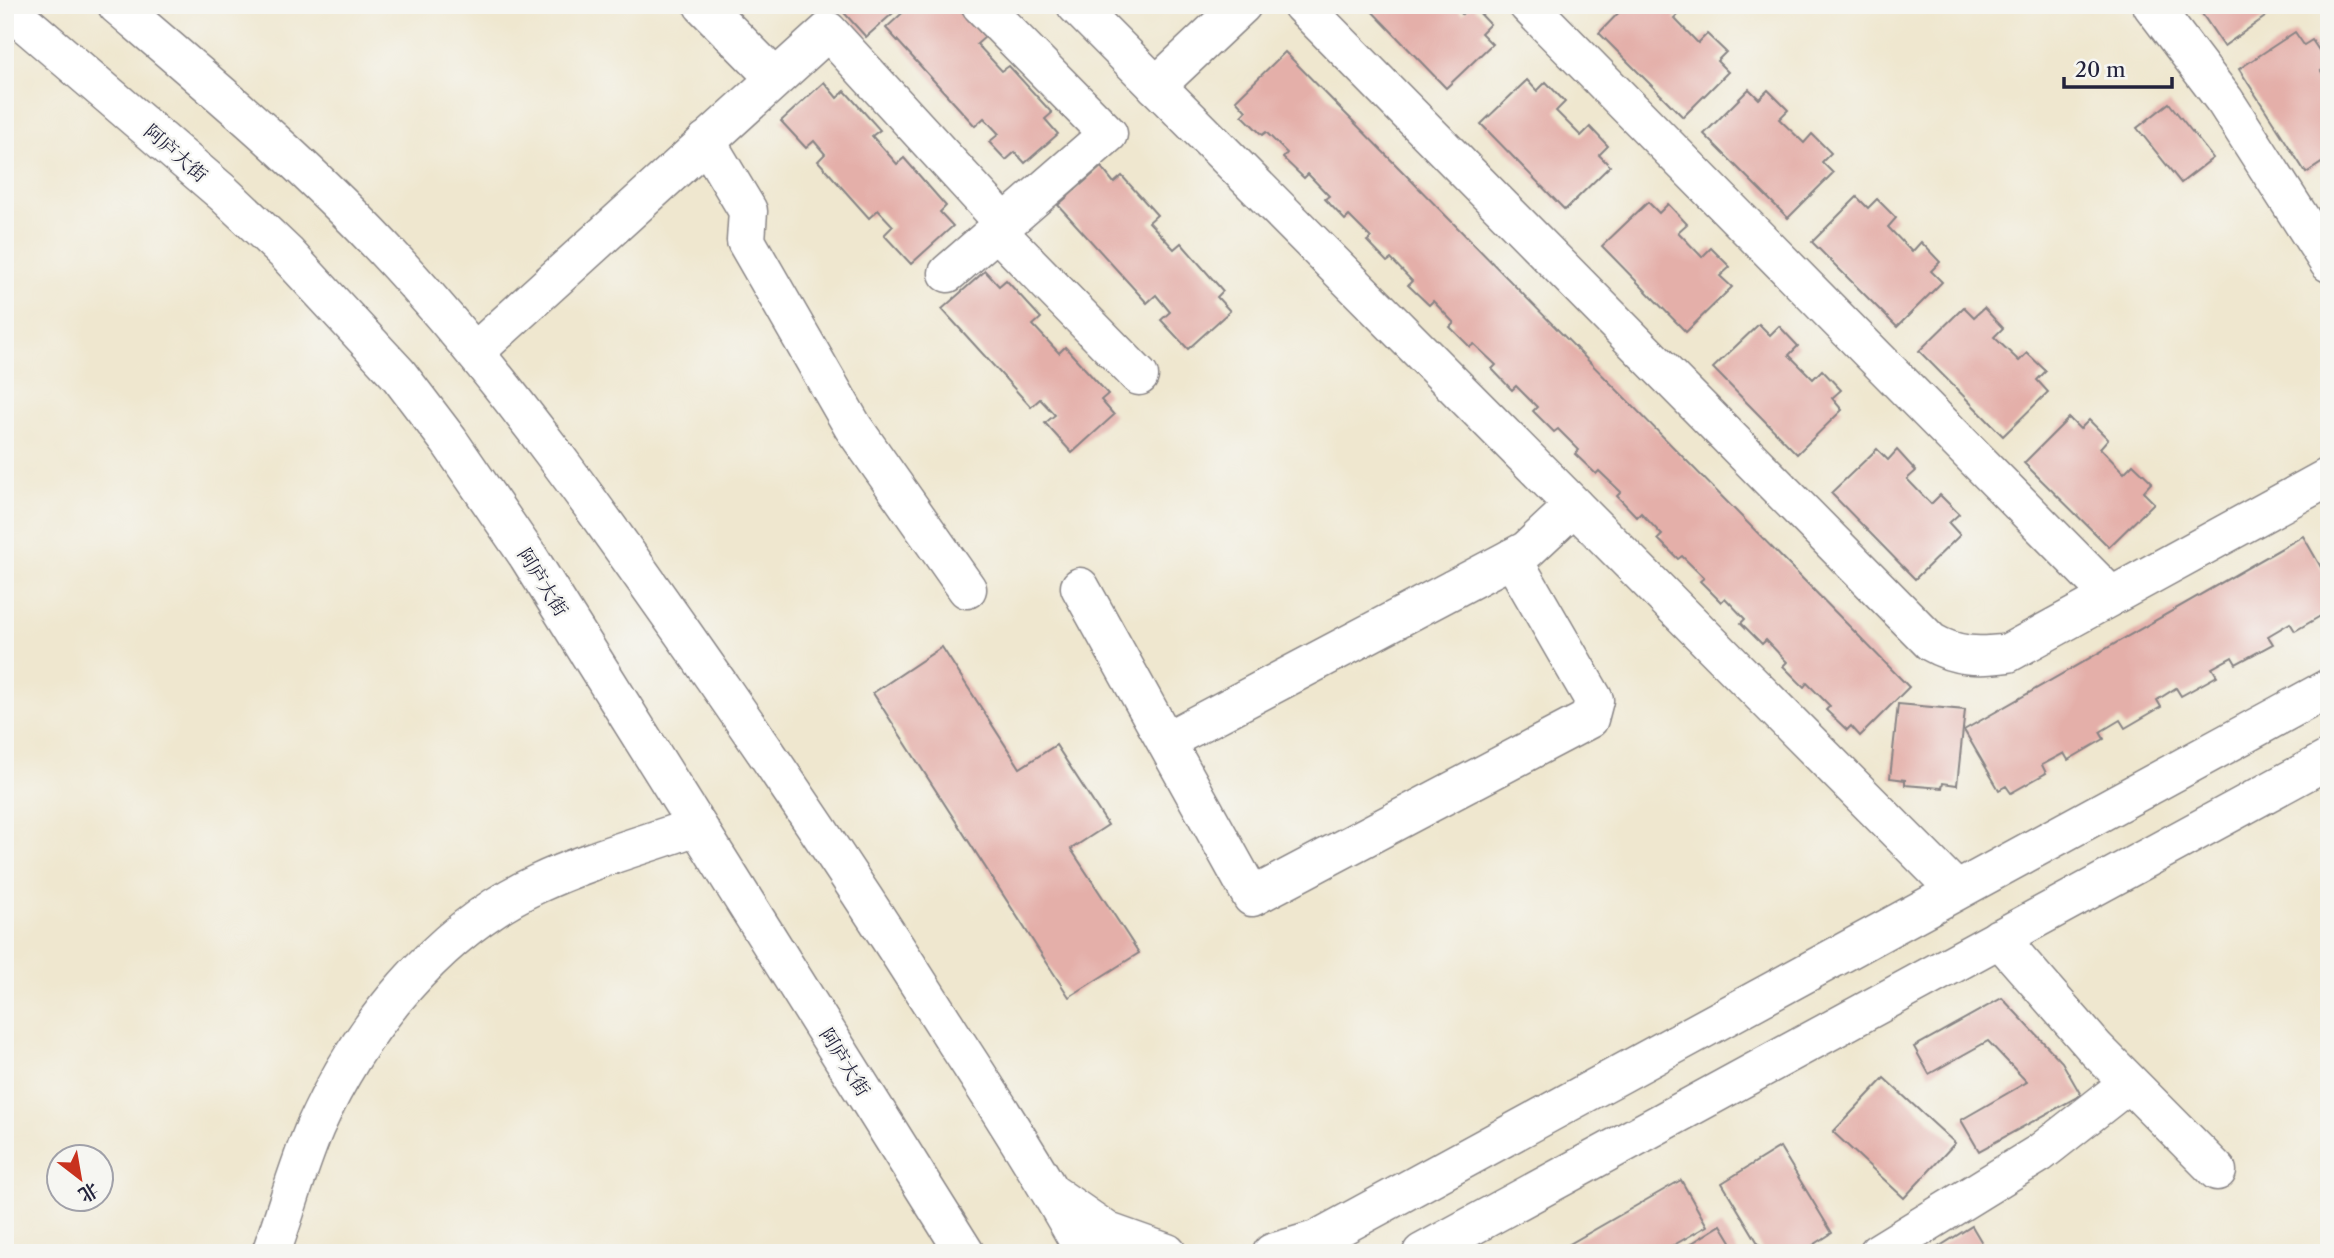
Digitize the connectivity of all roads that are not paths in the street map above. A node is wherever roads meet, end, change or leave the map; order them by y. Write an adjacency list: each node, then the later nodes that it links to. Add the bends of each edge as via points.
1 (117, 5): 16 (main road, via 338,201)
2 (703, 5): 10 (main road)
3 (981, 5): 13 (main road, via 1108,134)
4 (1076, 5): 11 (main road)
5 (1242, 5): 11 (main road)
6 (1302, 5): 23 (main road, via 1931,642 1977,658 2008,653)
7 (1528, 5): 23 (main road)
8 (2152, 5): 14 (main road, via 2225,101)
9 (5, 6): 27 (main road, 阿庐大街, via 223,193 343,312 398,374 528,556)
10 (775, 78): 12 (main road); 13 (main road, via 828,31)
11 (1156, 86): 19 (main road)
12 (706, 141): 16 (main road); 22 (main road, via 748,211 746,241 853,426)
13 (1001, 227): 15 (main road); 17 (main road)
14 (2329, 263)
15 (947, 274)
16 (475, 352): 32 (main road, via 646,581 781,773)
17 (1139, 376)
18 (2329, 477): 23 (main road)
19 (1574, 506): 20 (main road, via 1527,550); 28 (main road)
20 (1512, 558): 25 (main road); 25 (main road, via 1594,700 1589,719 1252,897)
21 (1080, 587): 25 (main road)
22 (967, 589)
23 (2111, 596)
24 (2329, 688): 28 (main road)
25 (1166, 741)
26 (2329, 759): 29 (main road)
27 (697, 826): 33 (main road, via 536,884 457,936 423,968 354,1054 322,1115); 34 (main road, 阿庐大街)
28 (1956, 890): 37 (main road, via 1316,1240)
29 (1999, 938): 30 (main road); 38 (main road)
30 (2129, 1083): 31 (main road); 39 (main road, via 2040,1153)
31 (2217, 1171)
32 (1053, 1195): 35 (main road); 36 (main road, via 1108,1232)
33 (271, 1253)
34 (965, 1253)
35 (1085, 1253)
36 (1167, 1253)
37 (1272, 1253)
38 (1422, 1253)
39 (1878, 1253)

